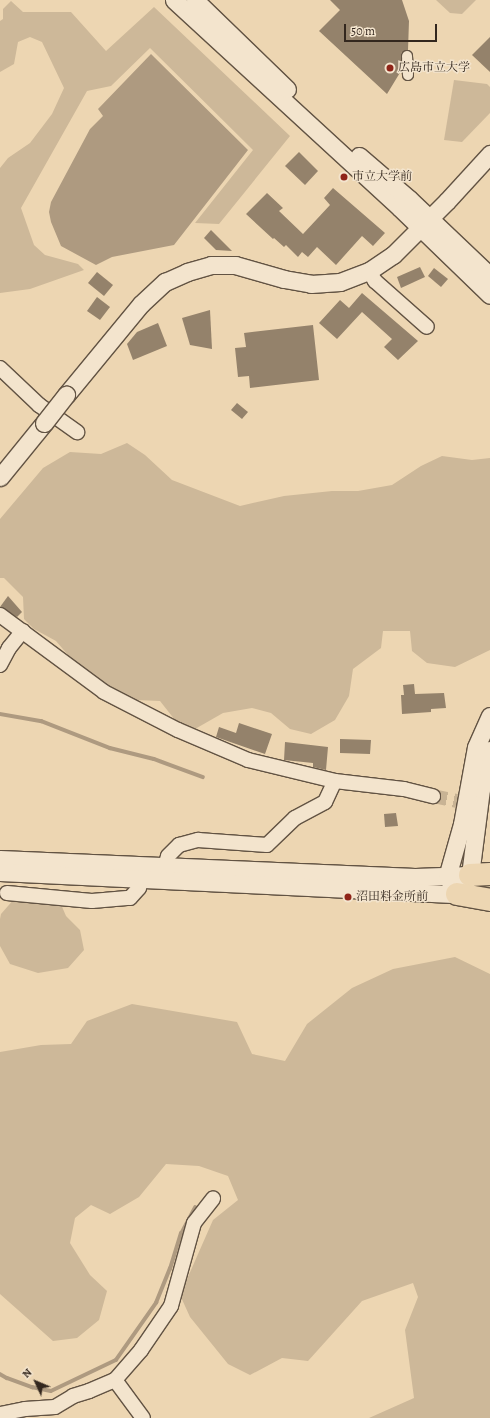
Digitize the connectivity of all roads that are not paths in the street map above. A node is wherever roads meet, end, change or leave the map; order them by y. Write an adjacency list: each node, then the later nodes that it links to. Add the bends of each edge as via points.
1 (174, 0): 6 (street)
2 (195, 0): 6 (street, via 355,153 409,199)
3 (407, 56): 4 (street)
4 (408, 75)
5 (490, 154): 6 (street)
6 (424, 223): 7 (street, via 393,255); 8 (street); 9 (street)
7 (369, 271): 10 (street, via 375,281); 13 (street, bridge, via 340,282 311,284 235,265 211,265 166,282 141,304)
8 (490, 276)
9 (490, 295)
10 (427, 327)
11 (0, 368): 12 (street, via 39,405)
12 (77, 432)
13 (0, 477)
14 (0, 615): 15 (street)
15 (23, 631): 16 (street, via 9,648); 19 (street, via 104,692 178,730 248,760)
16 (0, 665)
17 (490, 716): 26 (street, via 476,747)
18 (490, 750): 24 (street, via 481,789)
19 (335, 780): 20 (street, via 404,789); 22 (street, via 325,802 295,818 267,845 198,840 179,844 168,856)
20 (433, 796)
21 (0, 860): 22 (street)
22 (165, 866): 26 (street)
23 (0, 872): 25 (street)
24 (480, 874): 26 (street)
25 (141, 880): 26 (street); 27 (street, via 139,888 130,898 92,901)
26 (452, 885): 28 (highway)
27 (7, 893)
28 (490, 900)
29 (213, 1199): 30 (street, via 194,1222 170,1306 141,1350)
30 (115, 1380): 31 (street, via 73,1396 55,1407); 32 (street)
31 (0, 1414)
32 (143, 1418)

